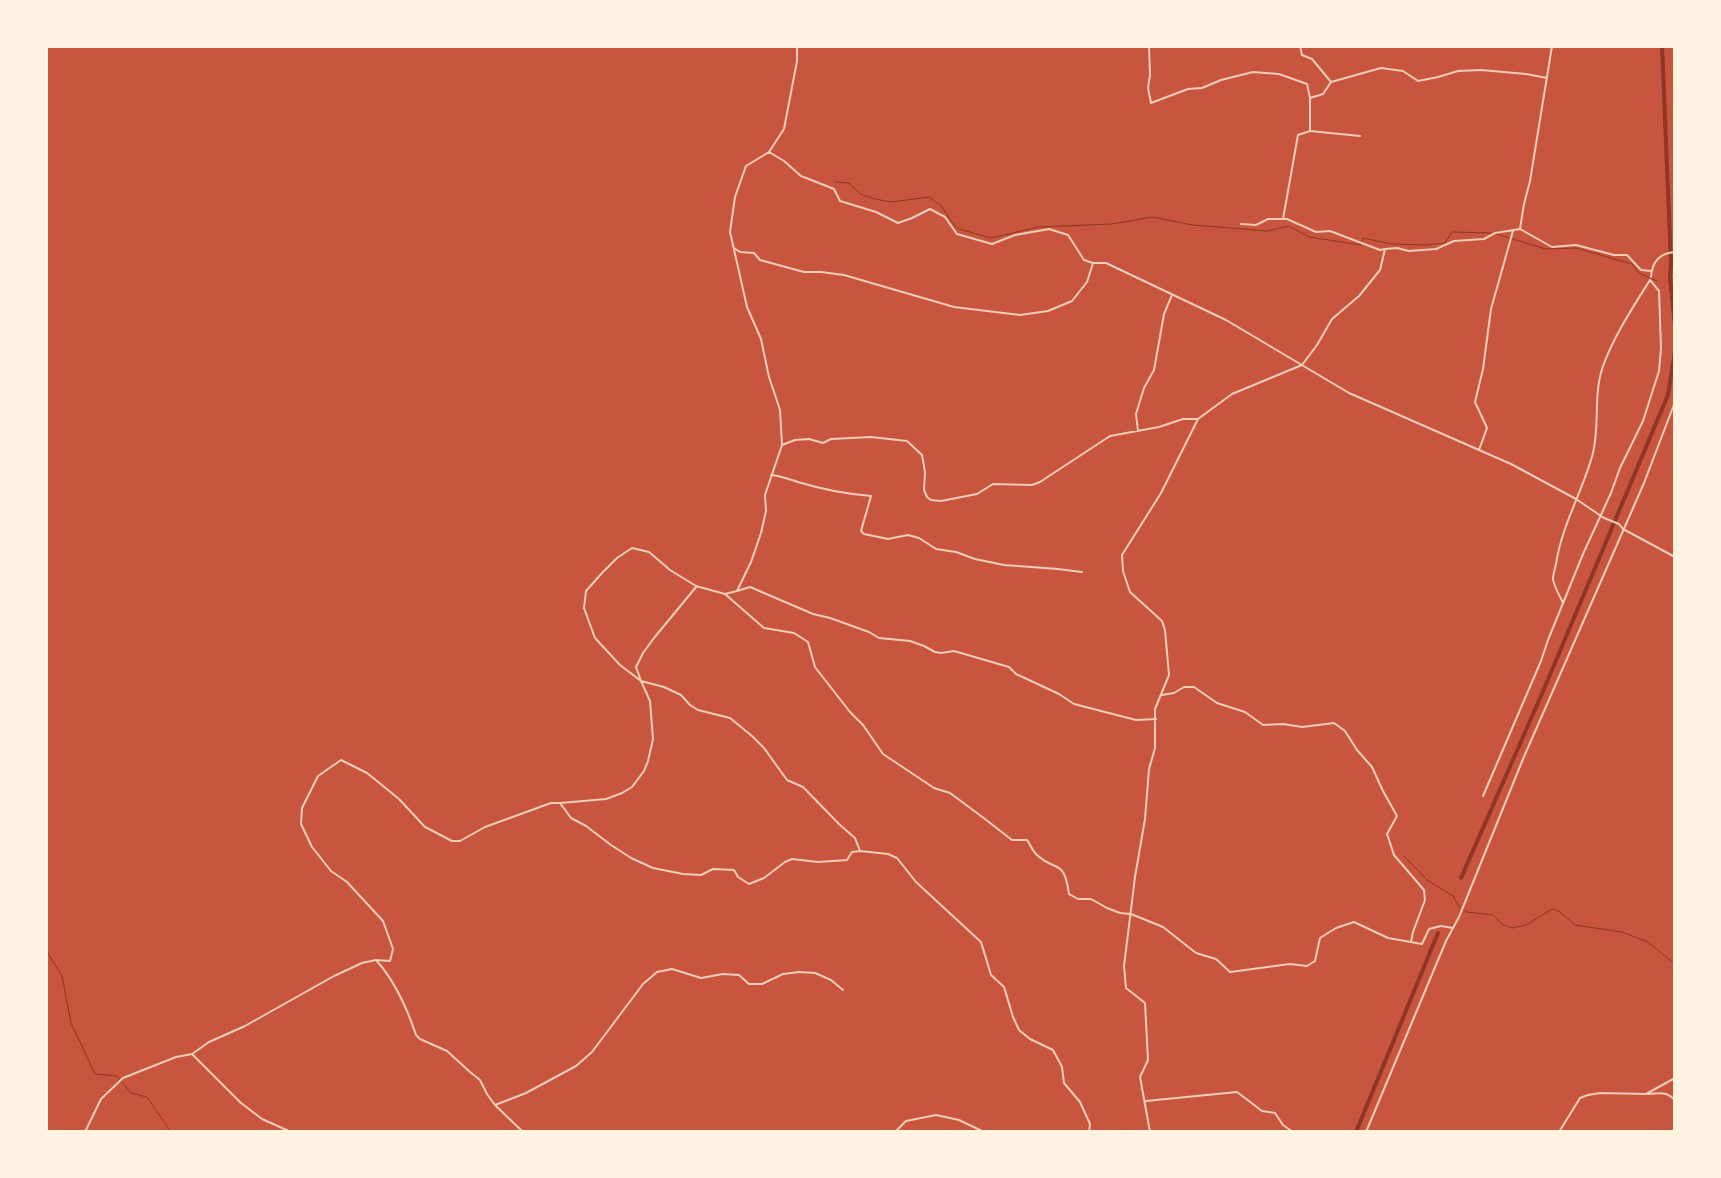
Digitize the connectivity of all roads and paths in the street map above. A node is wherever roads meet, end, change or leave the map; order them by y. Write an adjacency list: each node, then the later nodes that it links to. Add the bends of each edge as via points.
1 (797, 46): 10 (street, via 784,129)
2 (1149, 46): 7 (street, via 1151,103 1188,89 1202,88 1252,72 1279,74 1307,84)
3 (1300, 46): 6 (street, via 1302,55 1312,59)
4 (1552, 46): 5 (street)
5 (1547, 78): 6 (street, via 1481,70 1458,71 1418,81 1403,70 1381,68); 13 (street)
6 (1331, 82): 7 (street, via 1323,94)
7 (1310, 98): 8 (street)
8 (1310, 131): 9 (street); 11 (street, via 1298,135)
9 (1360, 136)
10 (769, 152): 15 (street, via 746,166 734,197 730,232); 18 (street, via 801,176 834,189 840,201 898,223 930,208 945,216 957,234 992,244 1015,235 1049,229 1068,235 1084,260)
11 (1283, 219): 12 (street, via 1268,219 1256,225); 16 (street, via 1316,232 1330,231)
12 (1241, 224)
13 (1520, 229): 14 (street); 19 (street, via 1552,247 1576,245 1614,255 1627,255 1641,270)
14 (1513, 230): 16 (street, via 1484,239 1454,241 1436,249); 27 (street, via 1491,309 1475,402 1487,428)
15 (732, 246): 18 (street, via 740,252 754,253 760,260 804,272 844,275 954,307 1020,315 1048,311 1072,301 1087,282); 26 (street, via 747,307 761,339 780,410)
16 (1385, 250): 22 (street, via 1380,270 1359,296 1332,319)
17 (1675, 252): 19 (street, via 1665,253 1656,260)
18 (1093, 263): 21 (street, via 1106,263)
19 (1651, 271): 20 (street)
20 (1651, 277)
21 (1172, 295): 22 (street, via 1226,320); 25 (street, via 1164,314 1154,370 1136,414)
22 (1302, 365): 24 (street, via 1232,394); 27 (street, via 1349,393)
23 (1675, 402): 31 (street)
24 (1198, 419): 25 (street, via 1183,419); 39 (street, via 1160,493 1122,555 1130,592 1162,621 1168,675)
25 (1138, 431): 26 (street, via 1110,436 1032,485 993,484 977,494 941,500 927,497 922,455 907,441 871,437 831,439 823,443 795,440)
26 (782, 445): 28 (street)
27 (1479, 450): 29 (street)
28 (771, 475): 33 (street, via 870,496 861,531 864,534 888,539 908,535 936,549 1004,565); 35 (street, via 765,495 766,511 761,533)
29 (1576, 499): 30 (street); 30 (street, via 1593,453 1602,368 1611,346 1650,280 1659,291 1659,371 1643,421); 37 (street, via 1567,518 1553,580)
30 (1600, 515): 31 (street); 37 (street)
31 (1623, 529): 32 (street); 45 (street)
32 (1675, 557)
33 (1082, 572)
34 (696, 586): 36 (street); 38 (street, via 643,654 636,667); 38 (street, via 649,552 632,548 617,558 586,591 584,608 595,638 620,665)
35 (737, 591): 36 (street); 40 (street, via 750,587 879,638 910,641 935,652 954,651 1010,667 1016,674 1074,704 1136,720)
36 (725, 594): 44 (street, via 764,628 794,633 808,642 815,667 850,712 864,724 883,754 934,788 950,794 1012,840 1027,840 1036,853 1062,868 1069,894)
37 (1563, 603): 41 (street)
38 (641, 681): 42 (street, via 650,701 654,738 644,771 632,787 622,793 606,799); 43 (street, via 681,695 698,710 730,718 764,748 787,780 803,787 855,838)
39 (1161, 695): 40 (street, via 1155,709); 46 (street, via 1194,687 1217,703 1245,712 1263,726 1283,724 1302,728 1334,723 1345,731 1372,767 1397,816 1386,834 1394,855 1424,890 1425,900)
40 (1156, 719): 44 (street, via 1155,748 1149,769)
41 (1483, 796)
42 (560, 803): 43 (street, via 571,818 631,858 653,868 683,874 701,875 713,868 734,870 749,884 792,859 818,862 847,860 852,852); 47 (street, via 551,802 530,809 452,841 425,827 399,799 367,773 340,760 318,776 302,808 301,824 312,847 331,871 347,882 383,921 393,949 390,961)
43 (860, 851): 60 (street, via 897,858 916,882 981,942 991,975 1004,987 1019,1030 1053,1050 1062,1067 1064,1083 1080,1102 1090,1124)
44 (1131, 914): 46 (street, via 1163,928 1196,953 1216,959 1230,972 1290,964 1307,966 1315,961 1320,938 1354,922 1388,938); 53 (street, via 1124,966 1126,988 1145,1003 1148,1060 1140,1077)
45 (1453, 928): 46 (street, via 1440,926 1429,929 1422,944); 63 (street)
46 (1411, 942)
47 (376, 960): 49 (street, via 334,976); 54 (street, via 401,998 416,1035 447,1051 480,1080)
48 (843, 990): 54 (street, via 815,973 783,974 762,984 749,984 739,975 701,978 672,969 657,972 643,984 592,1052 576,1066 526,1093)
49 (192, 1054): 55 (street, via 123,1078 101,1099); 56 (street, via 240,1103 262,1120)
50 (1675, 1078): 51 (street)
51 (1646, 1094): 52 (street, via 1664,1092); 64 (street, via 1613,1092 1580,1098)
52 (1675, 1100)
53 (1145, 1101): 61 (street); 62 (street, via 1237,1092 1262,1111 1275,1113)
54 (495, 1105): 57 (street)
55 (85, 1132)
56 (291, 1132)
57 (522, 1132)
58 (895, 1132): 59 (street, via 906,1121 936,1115 959,1120)
59 (984, 1132)
60 (1089, 1132)
61 (1150, 1132)
62 (1293, 1132)
63 (1366, 1132)
64 (1558, 1132)

